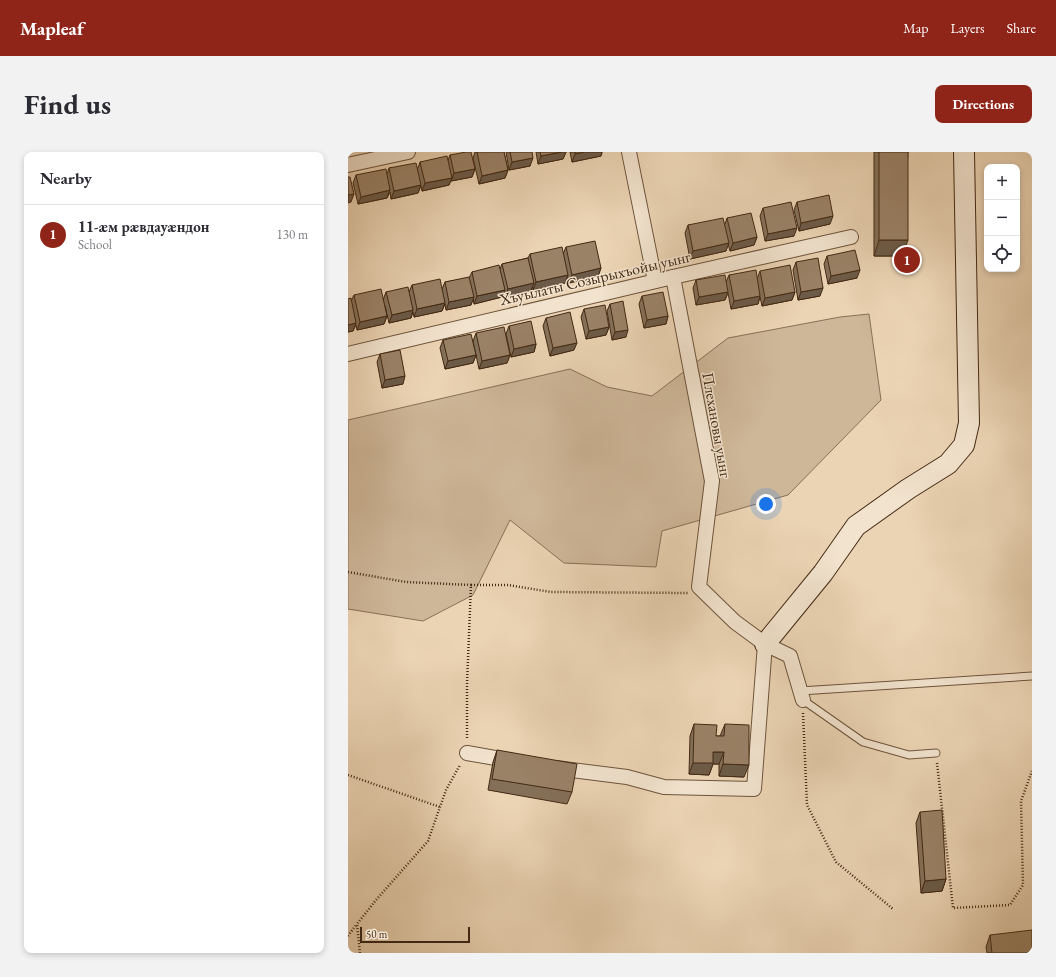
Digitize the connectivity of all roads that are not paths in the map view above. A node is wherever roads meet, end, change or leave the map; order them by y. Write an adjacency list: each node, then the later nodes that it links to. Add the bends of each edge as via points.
1 (408, 152): 4 (street)
2 (629, 152): 7 (street)
3 (964, 152): 9 (street, via 970,423 964,445 948,464 856,526 823,573)
4 (348, 164)
5 (851, 237): 6 (street, Хъуылаты Созырыхъойы уынг)
6 (673, 277): 7 (street, Хъуылаты Созырыхъойы уынг); 9 (street, Плехановы уынг, via 712,481 699,587 735,622)
7 (655, 281): 8 (street, Хъуылаты Созырыхъойы уынг)
8 (348, 354)
9 (765, 644): 11 (street, via 790,656); 15 (street, via 754,789 664,787 627,777)
10 (1032, 676): 11 (lane)
11 (801, 696): 13 (lane, via 863,742 909,755)
12 (467, 753): 14 (street)
13 (936, 753)
14 (522, 762)
15 (545, 766)

